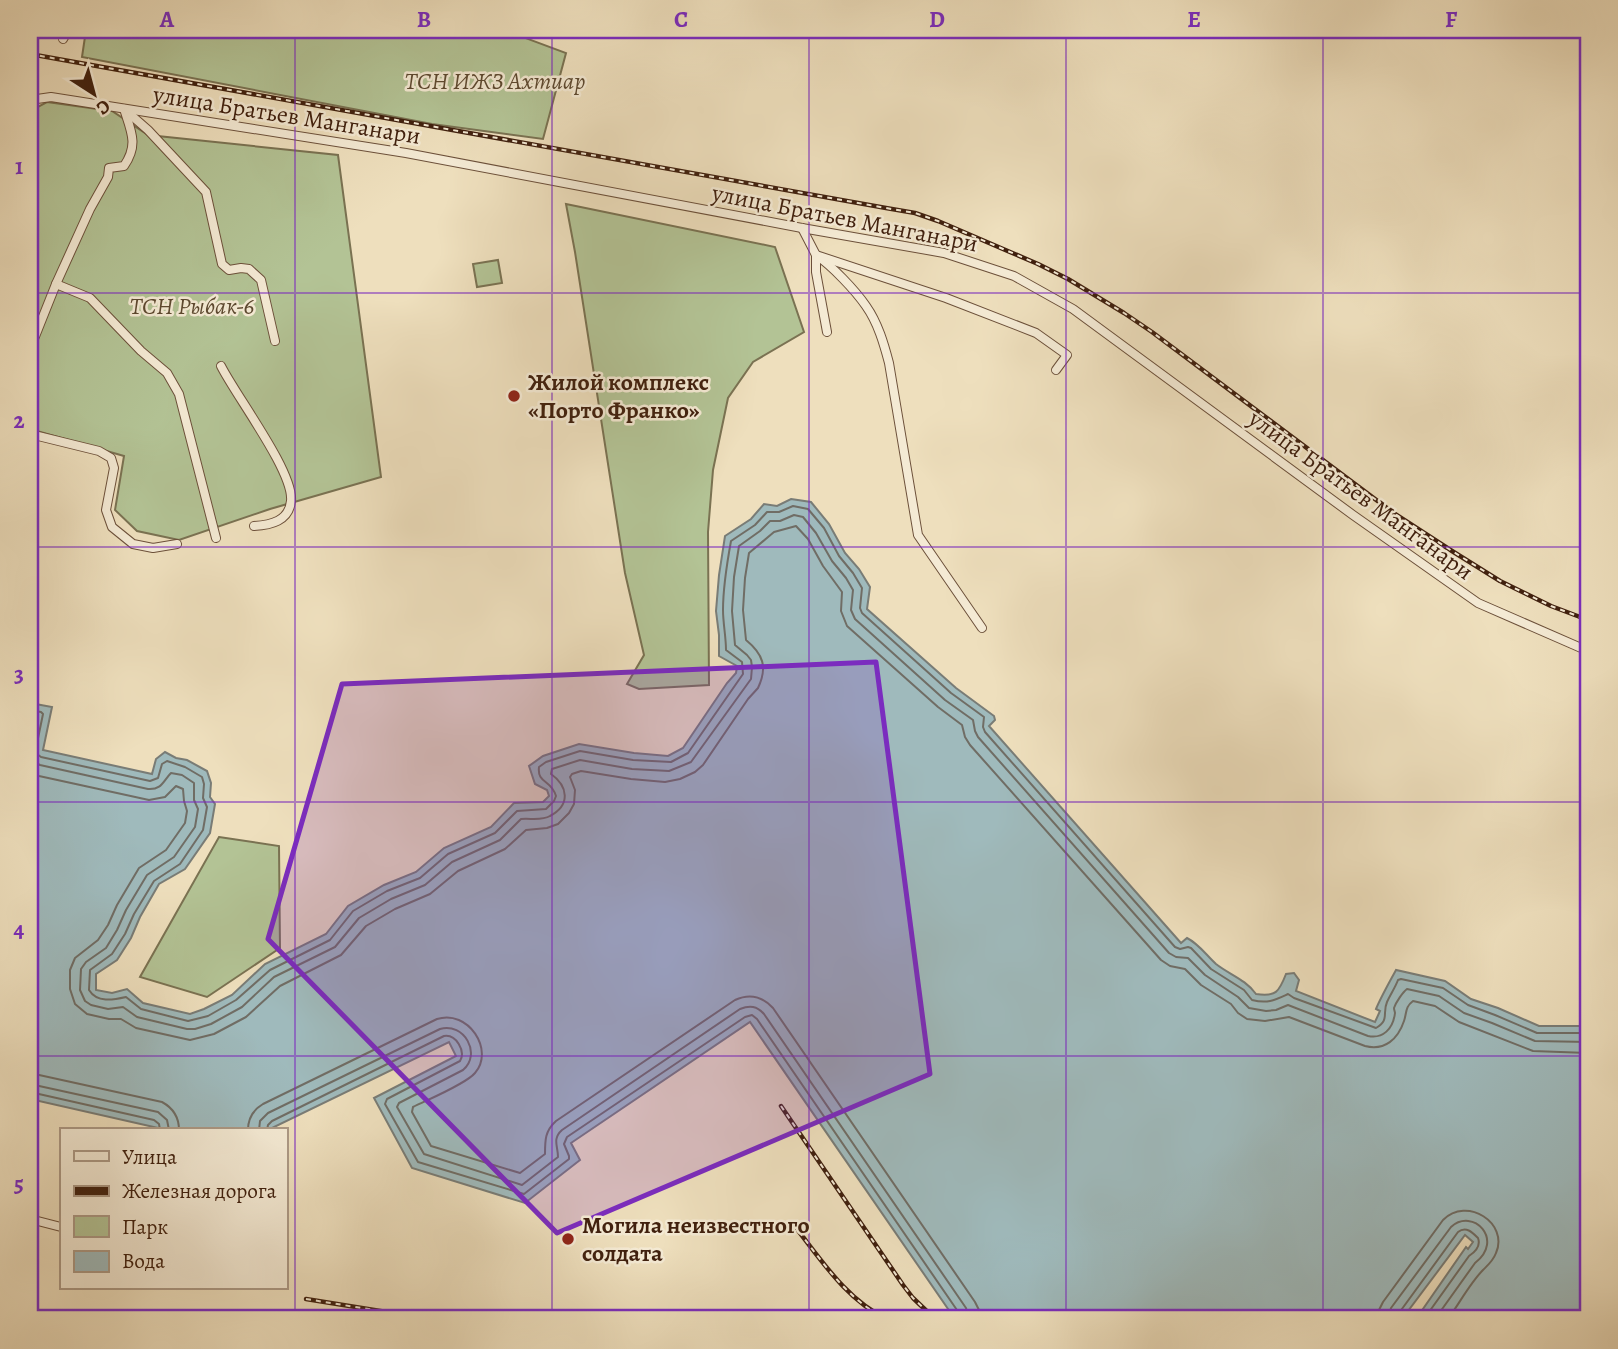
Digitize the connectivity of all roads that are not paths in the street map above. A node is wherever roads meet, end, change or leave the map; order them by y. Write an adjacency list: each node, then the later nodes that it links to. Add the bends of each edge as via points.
1 (68, 30): 2 (street)
2 (63, 39)
3 (30, 69): 4 (main road)
4 (30, 83)
5 (30, 100): 6 (street, улица Братьев Манганари, via 51,97)
6 (124, 109): 7 (street, улица Братьев Манганари, via 406,153); 9 (street, via 133,135 132,155 124,166 109,168); 11 (street, via 206,192 222,264 229,270 249,269 261,280)
7 (802, 228): 8 (street); 20 (street, улица Братьев Манганари, via 944,253 1014,276 1073,309 1478,604)
8 (816, 254): 10 (street); 14 (street, via 1036,333 1067,355); 19 (street, via 867,307 883,341 918,535)
9 (56, 284): 12 (street); 17 (street, via 90,298 167,373 180,394)
10 (827, 332)
11 (275, 341)
12 (30, 354)
13 (221, 366): 16 (street, via 283,469 290,489 291,504 283,517 274,524)
14 (1055, 370)
15 (30, 434): 18 (street, via 111,458 114,468 106,510 112,527 133,544 153,548)
16 (254, 526)
17 (216, 538)
18 (177, 544)
19 (982, 628)
20 (1588, 651)
21 (30, 1219): 22 (street)
22 (60, 1227)

